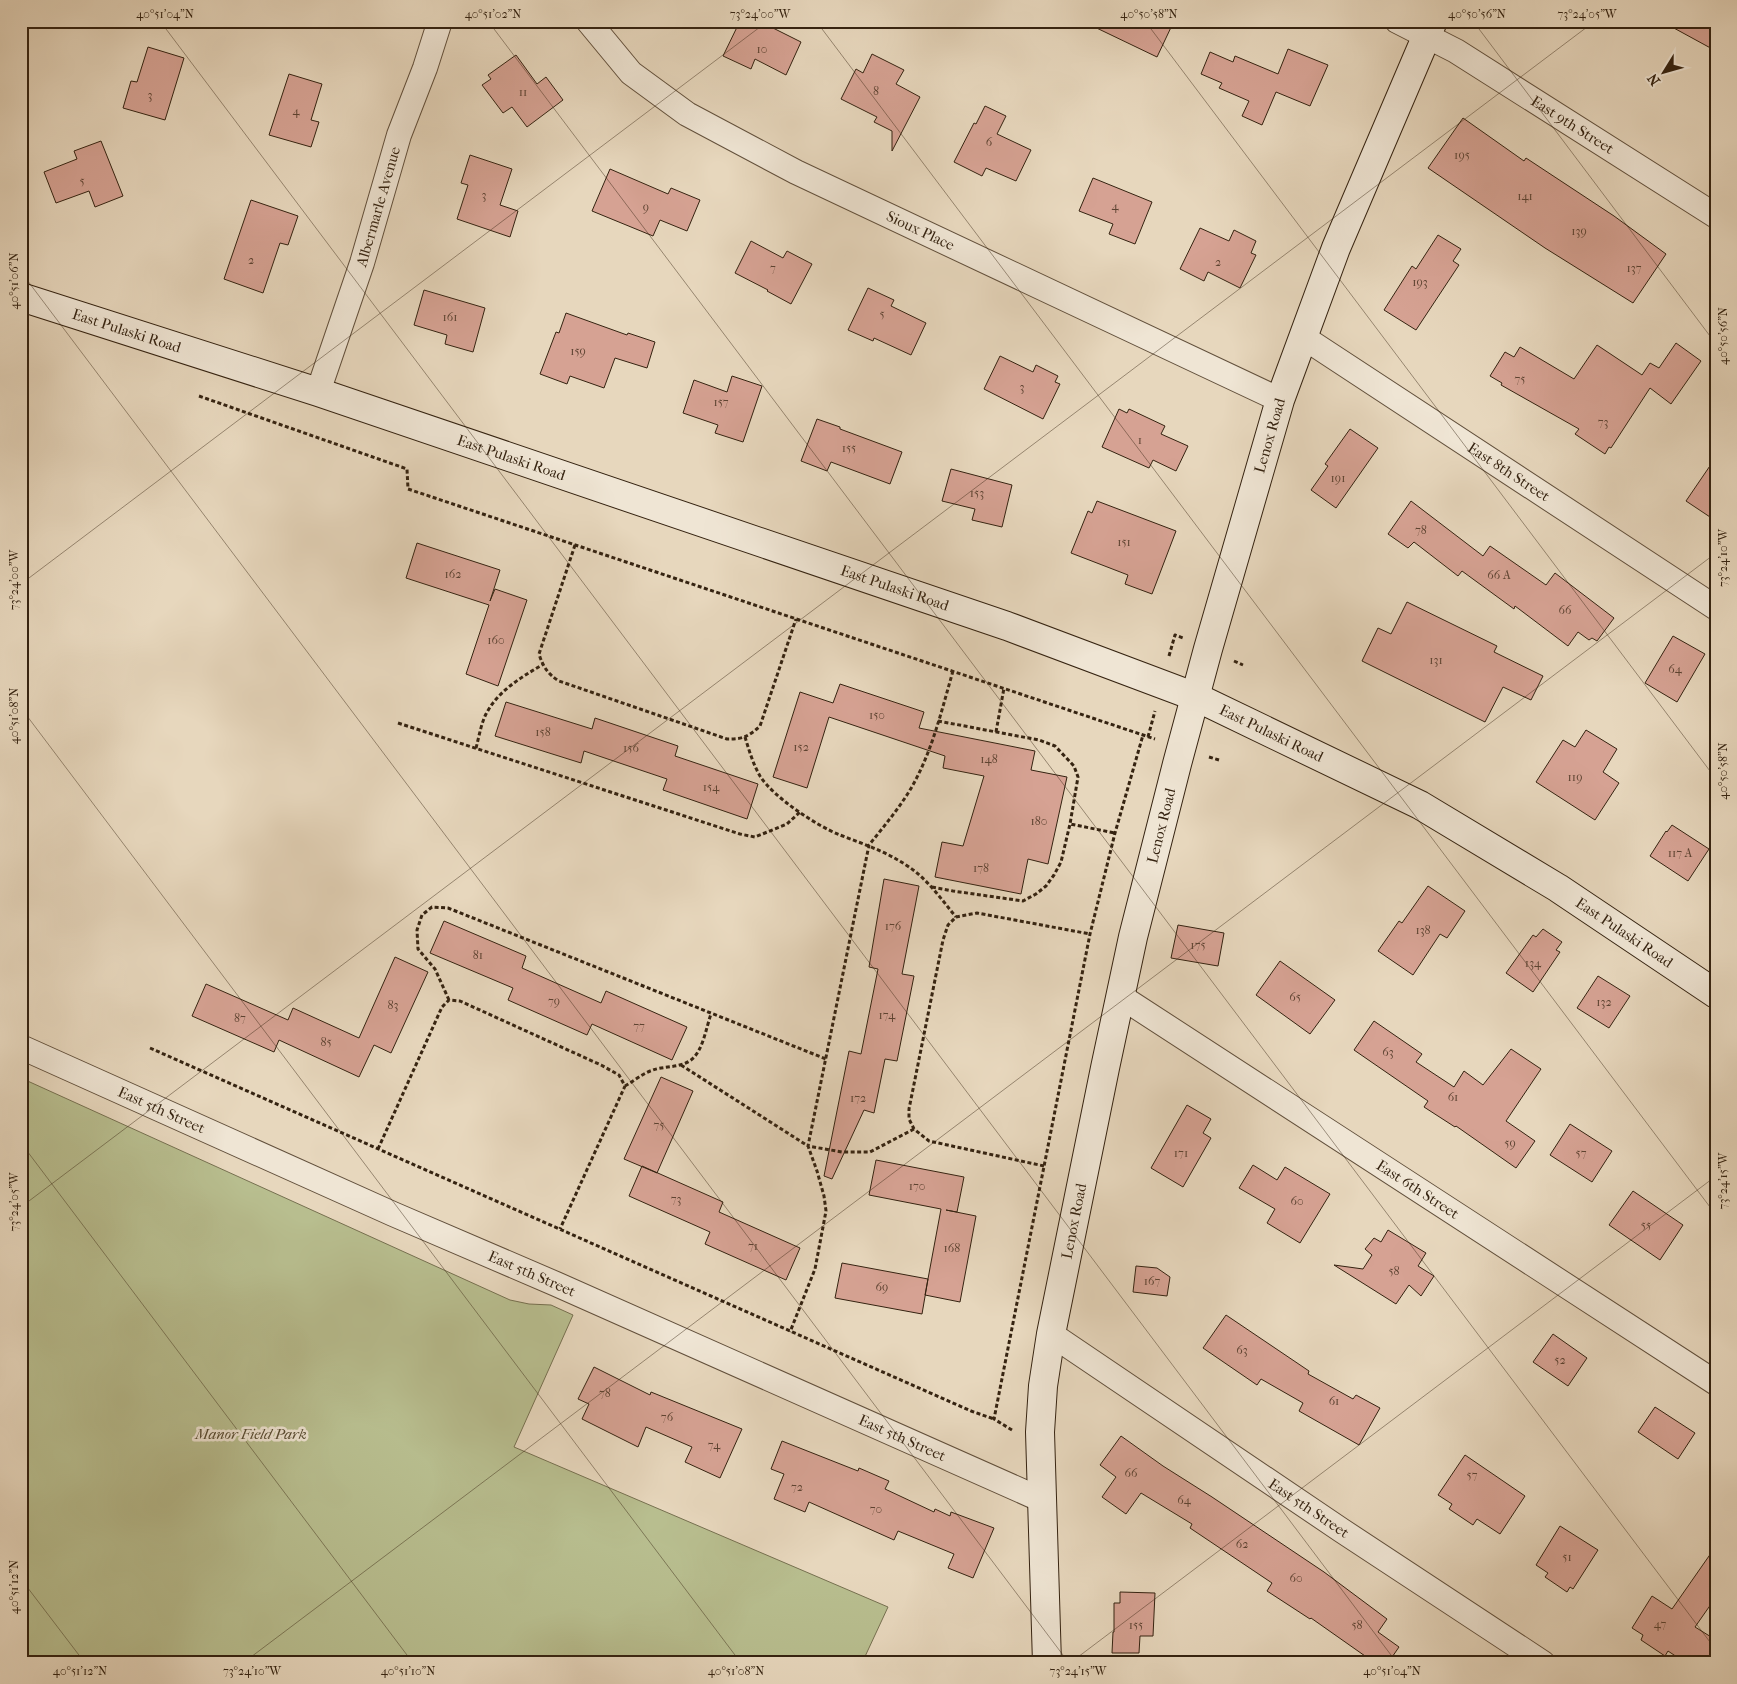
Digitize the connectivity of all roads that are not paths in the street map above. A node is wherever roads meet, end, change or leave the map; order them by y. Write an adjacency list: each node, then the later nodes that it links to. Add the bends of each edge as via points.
1 (440, 21): 8 (street, Albermarle Avenue, via 399,135 362,263)
2 (588, 21): 9 (street, Sioux Place, via 631,73 687,114 796,172)
3 (1396, 21): 4 (street, East 9th Street)
4 (1430, 29): 5 (street, East 9th Street, via 1456,51); 7 (main road, Lenox Road, via 1336,248)
5 (1716, 216)
6 (21, 297): 8 (main road, East Pulaski Road)
7 (1303, 337): 9 (main road, Lenox Road); 10 (street, East 8th Street)
8 (318, 392): 11 (main road, East Pulaski Road, via 1007,626)
9 (1280, 400): 11 (main road, Lenox Road)
10 (1716, 608)
11 (1196, 697): 12 (main road, East Pulaski Road, via 1420,806 1558,888); 13 (main road, Lenox Road)
12 (1716, 994)
13 (1120, 996): 15 (main road, Lenox Road); 16 (street, East 6th Street)
14 (21, 1047): 17 (street, East 5th Street)
15 (1051, 1334): 17 (main road, Lenox Road, via 1040,1432); 19 (street, East 5th Street)
16 (1716, 1383)
17 (1042, 1500): 18 (main road, Lenox Road)
18 (1048, 1663)
19 (1543, 1663)

